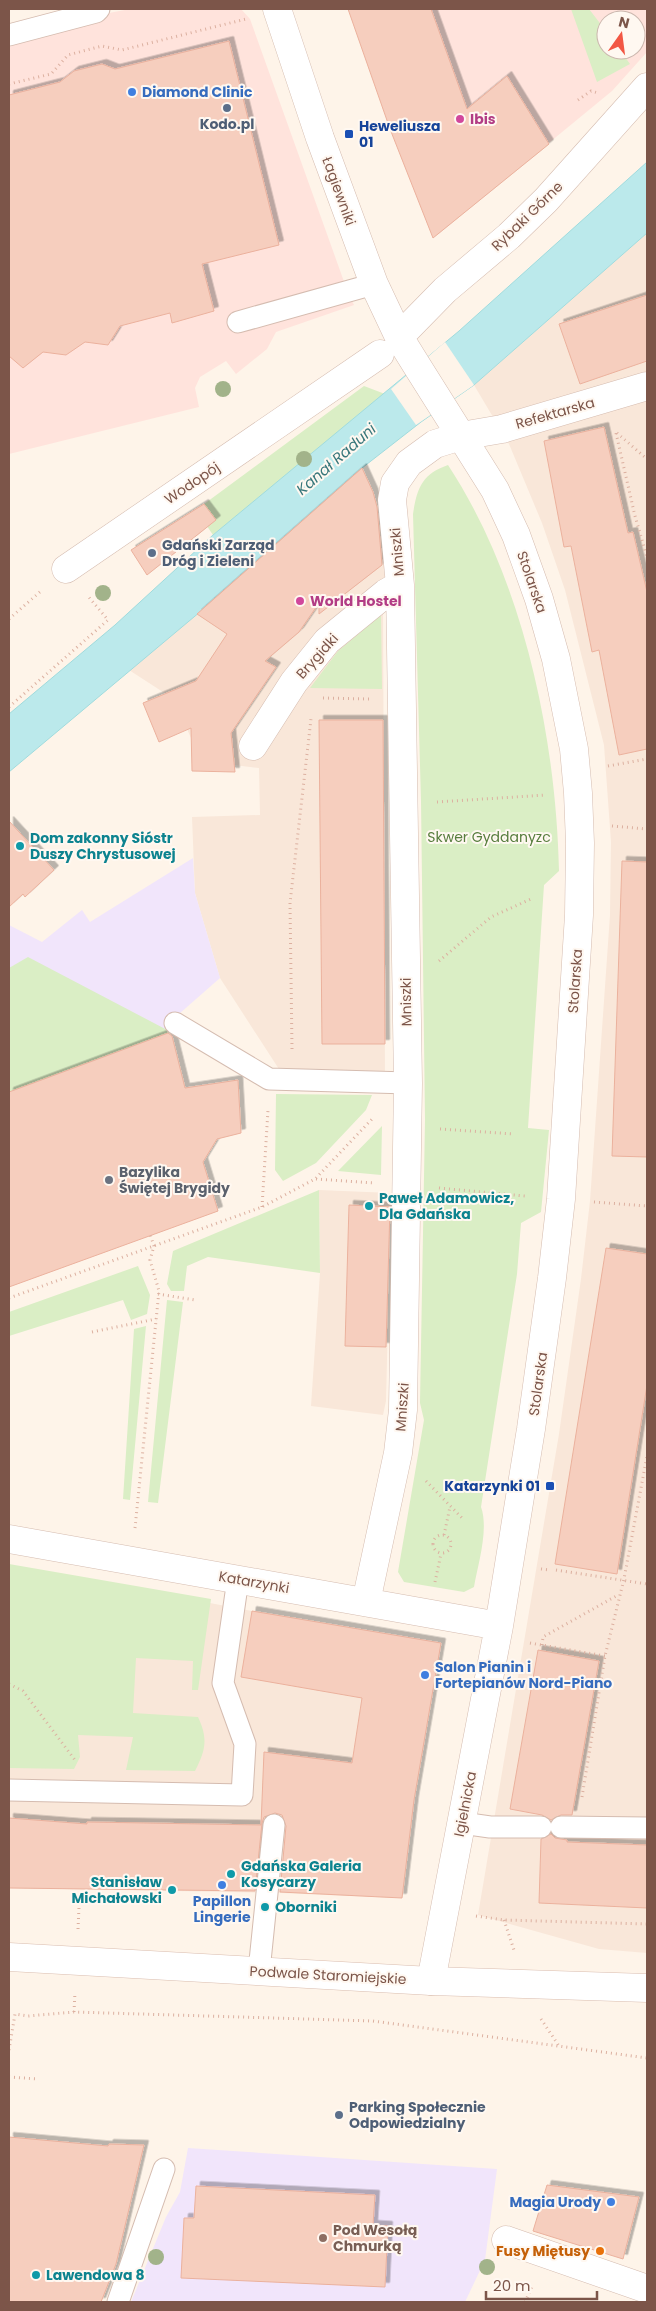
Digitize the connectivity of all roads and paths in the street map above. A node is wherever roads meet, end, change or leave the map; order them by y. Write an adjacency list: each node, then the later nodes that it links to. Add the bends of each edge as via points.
1 (99, 9): 4 (lane)
2 (277, 9): 7 (street, Łagiewniki)
3 (250, 18): 5 (path, via 122,50 102,46 68,55 51,74)
4 (9, 35)
5 (9, 84)
6 (647, 87): 9 (street, Rybaki Górne, via 546,200 445,290)
7 (374, 284): 8 (lane); 9 (street, Łagiewniki)
8 (238, 322)
9 (390, 345): 10 (street, Łagiewniki); 17 (street, Wodopój)
10 (417, 366): 14 (street, Stolarska)
11 (647, 386): 14 (street, Refektarska, via 502,429)
12 (610, 428): 13 (path)
13 (616, 433): 15 (path); 16 (path)
14 (461, 436): 18 (street, Mniszki, via 435,444 409,463 395,483 392,500); 45 (street, Stolarska, via 495,490 539,598 556,660 574,750 580,844 579,915)
15 (647, 459)
16 (647, 557)
17 (66, 569): 20 (path)
18 (400, 586): 22 (street, Brygidki, via 386,593 327,641); 29 (street, Mniszki)
19 (97, 607): 24 (path, via 108,620)
20 (9, 619)
21 (313, 698): 22 (path); 23 (path); 36 (path, via 290,902)
22 (284, 699): 25 (street, Brygidki)
23 (378, 699)
24 (9, 707)
25 (253, 746)
26 (647, 759): 27 (path)
27 (605, 766)
28 (556, 794): 29 (path)
29 (404, 803): 33 (street, Mniszki)
30 (609, 826): 31 (path)
31 (647, 829)
32 (530, 899): 33 (path, via 491,917)
33 (405, 991): 37 (street, Mniszki)
34 (175, 1023): 35 (lane)
35 (270, 1079): 36 (lane); 46 (path)
36 (293, 1080): 37 (lane)
37 (408, 1083): 69 (street, Mniszki, via 403,1410 398,1453)
38 (379, 1112): 41 (path)
39 (434, 1129): 40 (path)
40 (514, 1134)
41 (315, 1179): 42 (path); 46 (path)
42 (382, 1184)
43 (433, 1188): 44 (path)
44 (525, 1196)
45 (560, 1200): 47 (path); 70 (street, Stolarska, via 531,1429)
46 (262, 1206): 49 (path)
47 (647, 1206)
48 (150, 1234): 49 (path)
49 (154, 1246): 50 (path, via 150,1260); 51 (path)
50 (158, 1294): 52 (path); 53 (path)
51 (9, 1298)
52 (195, 1300)
53 (156, 1319): 54 (path); 57 (path)
54 (92, 1332)
55 (647, 1456): 64 (path)
56 (421, 1476): 58 (path)
57 (139, 1501)
58 (450, 1507): 59 (path); 60 (path)
59 (464, 1520)
60 (444, 1534): 62 (path, via 452,1546); 62 (path, via 437,1536 433,1543)
61 (9, 1539): 65 (street, Katarzynki)
62 (441, 1554): 67 (path)
63 (556, 1570): 64 (path)
64 (624, 1579): 66 (path); 68 (path)
65 (238, 1580): 69 (street, Katarzynki); 76 (lane, via 222,1683 245,1744 242,1795)
66 (647, 1584)
67 (434, 1591)
68 (618, 1595): 72 (path, via 543,1637); 73 (path)
69 (366, 1602): 70 (street, Katarzynki)
70 (498, 1626): 77 (street, Igielnicka)
71 (523, 1642): 72 (path)
72 (542, 1645): 73 (path)
73 (605, 1656): 79 (path)
74 (9, 1684): 76 (path, via 23,1691)
75 (9, 1790): 76 (lane)
76 (98, 1791)
77 (462, 1823): 79 (lane, via 490,1827); 85 (street, Igielnicka)
78 (274, 1824): 84 (lane)
79 (560, 1827): 80 (lane)
80 (647, 1828)
81 (476, 1916): 82 (path, via 504,1920)
82 (647, 1924)
83 (9, 1957): 84 (street, Podwale Staromiejskie)
84 (259, 1971): 85 (street, Podwale Staromiejskie)
85 (431, 1981): 86 (street, Podwale Staromiejskie)
86 (647, 1988)
87 (540, 2017): 88 (path)
88 (559, 2046): 89 (path, via 373,2020 74,2012 15,2014); 90 (path)
89 (9, 2050)
90 (647, 2058)
91 (9, 2077): 92 (path)
92 (38, 2079)
93 (164, 2169): 97 (lane)
94 (506, 2240): 96 (street)
95 (532, 2286): 98 (path)
96 (647, 2289)
97 (118, 2302)
98 (525, 2302)

